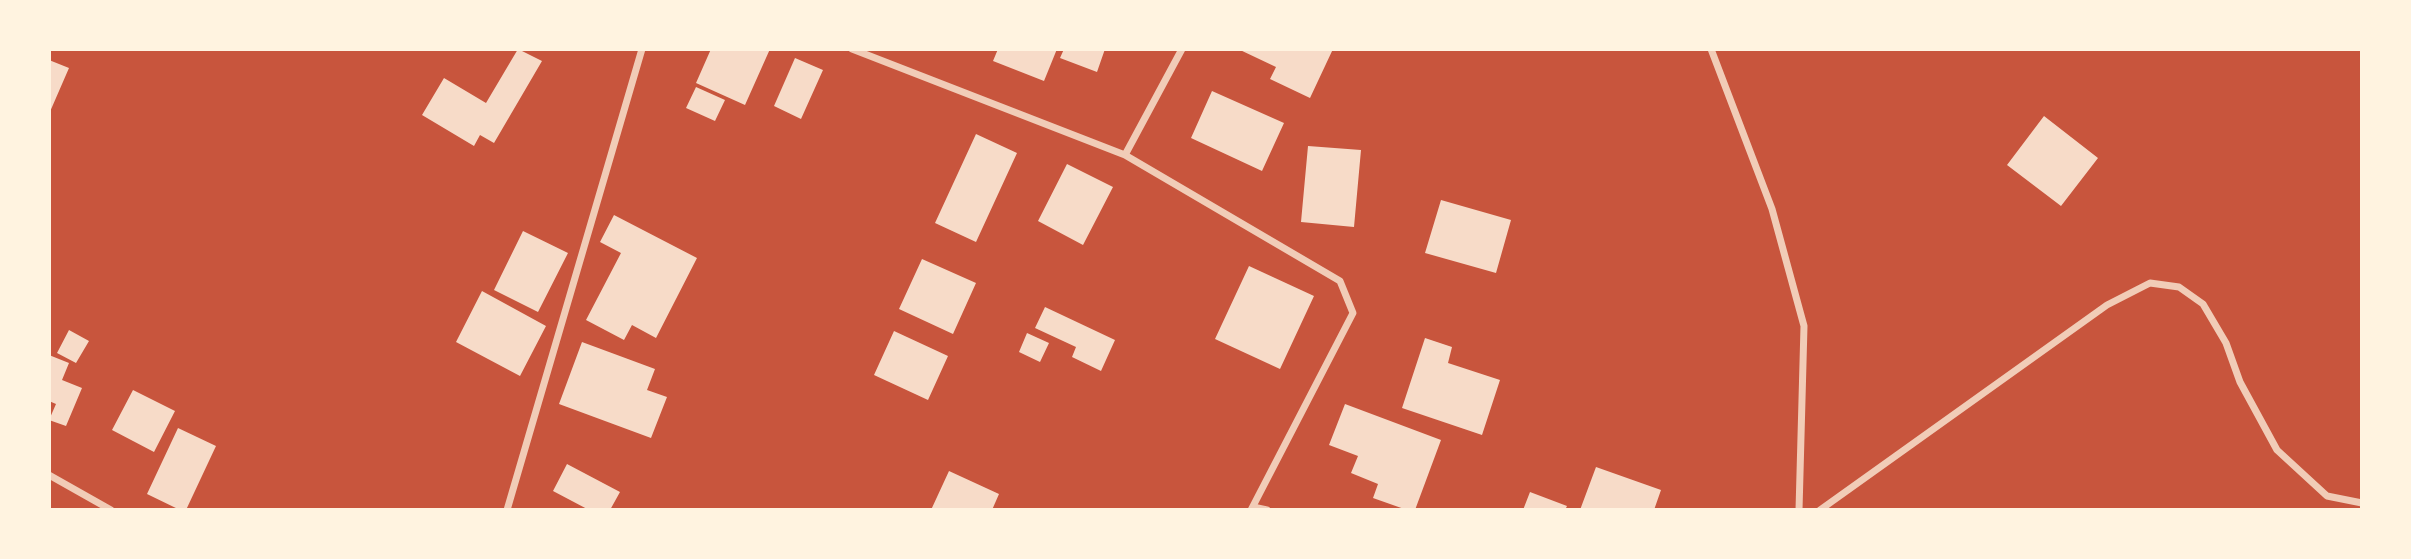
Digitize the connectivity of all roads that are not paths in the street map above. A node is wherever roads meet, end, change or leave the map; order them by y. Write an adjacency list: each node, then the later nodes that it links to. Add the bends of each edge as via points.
1 (642, 49): 10 (street)
2 (852, 49): 5 (street)
3 (1182, 49): 5 (street)
4 (1711, 49): 12 (street, via 1772,209 1804,326)
5 (1125, 155): 8 (street, via 1340,281 1353,313)
6 (49, 475): 9 (street)
7 (2362, 503): 13 (street, via 2327,496 2277,450 2203,303 2179,287 2150,283 2107,305)
8 (1252, 508): 11 (street)
9 (111, 510)
10 (507, 510)
11 (1267, 510)
12 (1799, 510)
13 (1820, 510)

